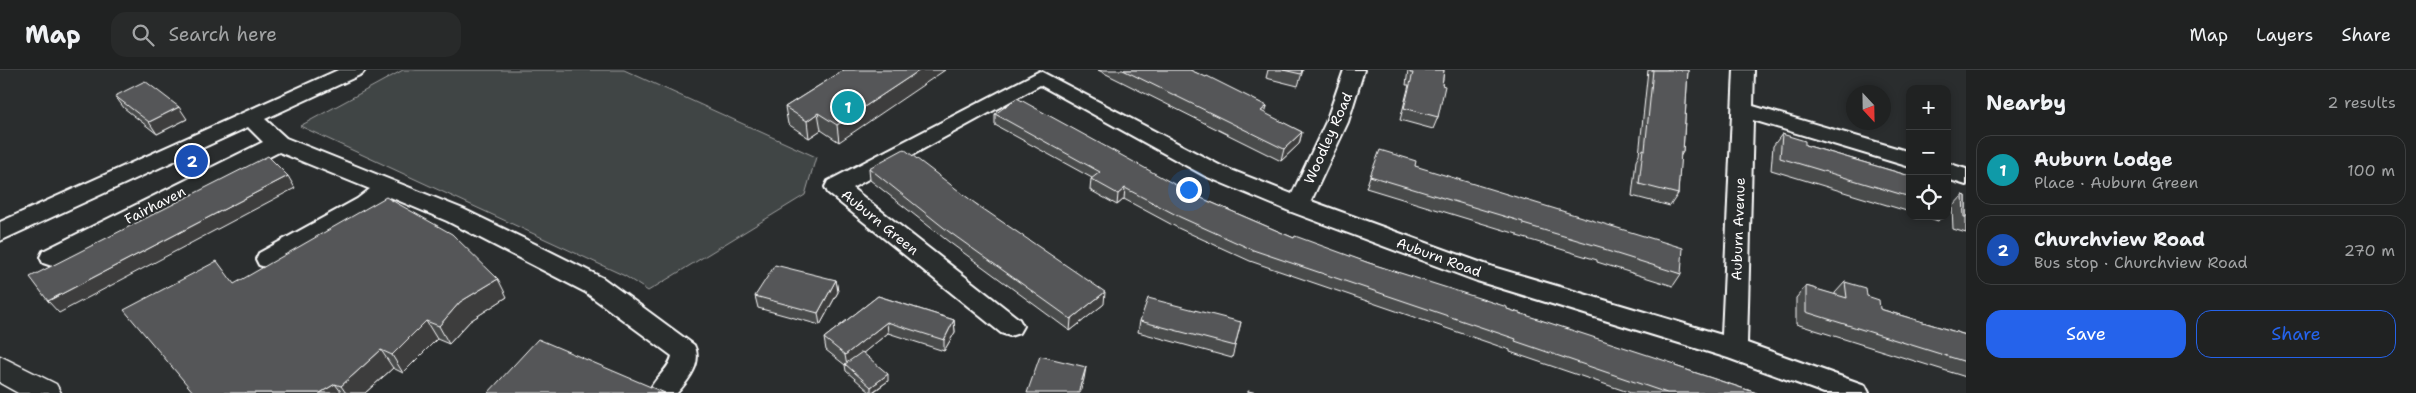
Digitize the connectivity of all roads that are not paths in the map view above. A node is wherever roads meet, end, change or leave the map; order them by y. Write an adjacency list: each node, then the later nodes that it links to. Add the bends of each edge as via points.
1 (354, 70): 6 (street)
2 (1354, 70): 12 (street, Woodley Road, via 1350,88 1317,169)
3 (1744, 70): 5 (street, Auburn Avenue)
4 (1040, 77): 12 (street, Auburn Road, via 1213,171); 16 (street, Auburn Green, via 836,187)
5 (1742, 110): 8 (street); 17 (street, Auburn Avenue)
6 (250, 118): 7 (street); 13 (street)
7 (278, 143): 11 (street); 14 (street, Fairhaven)
8 (1906, 159)
9 (1951, 172): 10 (street)
10 (1966, 176)
11 (388, 187): 15 (street, via 365,205 350,224); 19 (street, via 455,215 594,285 678,345 685,352 686,359)
12 (1297, 205): 17 (street, Auburn Road, via 1486,274)
13 (0, 232)
14 (52, 256)
15 (268, 259)
16 (1010, 326)
17 (1734, 349): 21 (street, Auburn Road)
18 (0, 368): 20 (main road)
19 (662, 392)
20 (45, 393)
21 (1855, 393)

